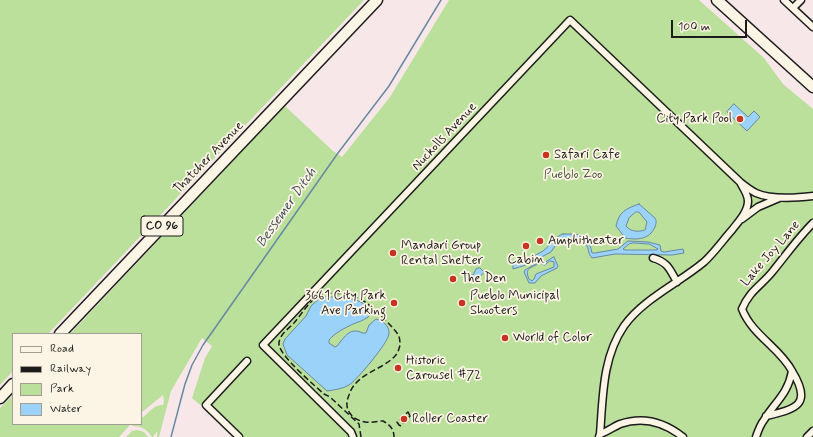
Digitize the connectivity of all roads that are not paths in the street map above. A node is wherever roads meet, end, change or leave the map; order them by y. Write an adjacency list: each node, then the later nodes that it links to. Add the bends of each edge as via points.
1 (377, 0): 15 (main road, Thatcher Avenue / CO 96)
2 (717, 0): 7 (main road)
3 (784, 0): 5 (street)
4 (800, 0): 5 (street)
5 (793, 8): 6 (street)
6 (813, 27)
7 (813, 87)
8 (740, 182): 10 (street, via 756,193); 11 (street, via 748,201); 24 (street, Nuckolls Avenue, via 570,20 263,345 351,432)
9 (813, 196): 10 (street)
10 (780, 197): 11 (street, via 758,207)
11 (739, 221): 14 (street, via 705,261)
12 (813, 223): 17 (street, Lake Joy Lane, via 771,273 753,289 742,309 749,323 787,362)
13 (654, 258): 14 (street, via 669,267)
14 (677, 282): 22 (street, via 638,311 624,327 611,352 604,386)
15 (61, 333)
16 (247, 361): 23 (street, via 206,405)
17 (792, 372): 20 (street, via 786,391); 20 (street, via 805,390 804,401 797,407)
18 (12, 385): 19 (main road)
19 (0, 398)
20 (766, 416): 26 (street)
21 (813, 431): 27 (street)
22 (599, 436): 25 (street, via 634,420 648,420 673,429)
23 (239, 437)
24 (353, 437)
25 (683, 437)
26 (756, 437)
27 (807, 437)

